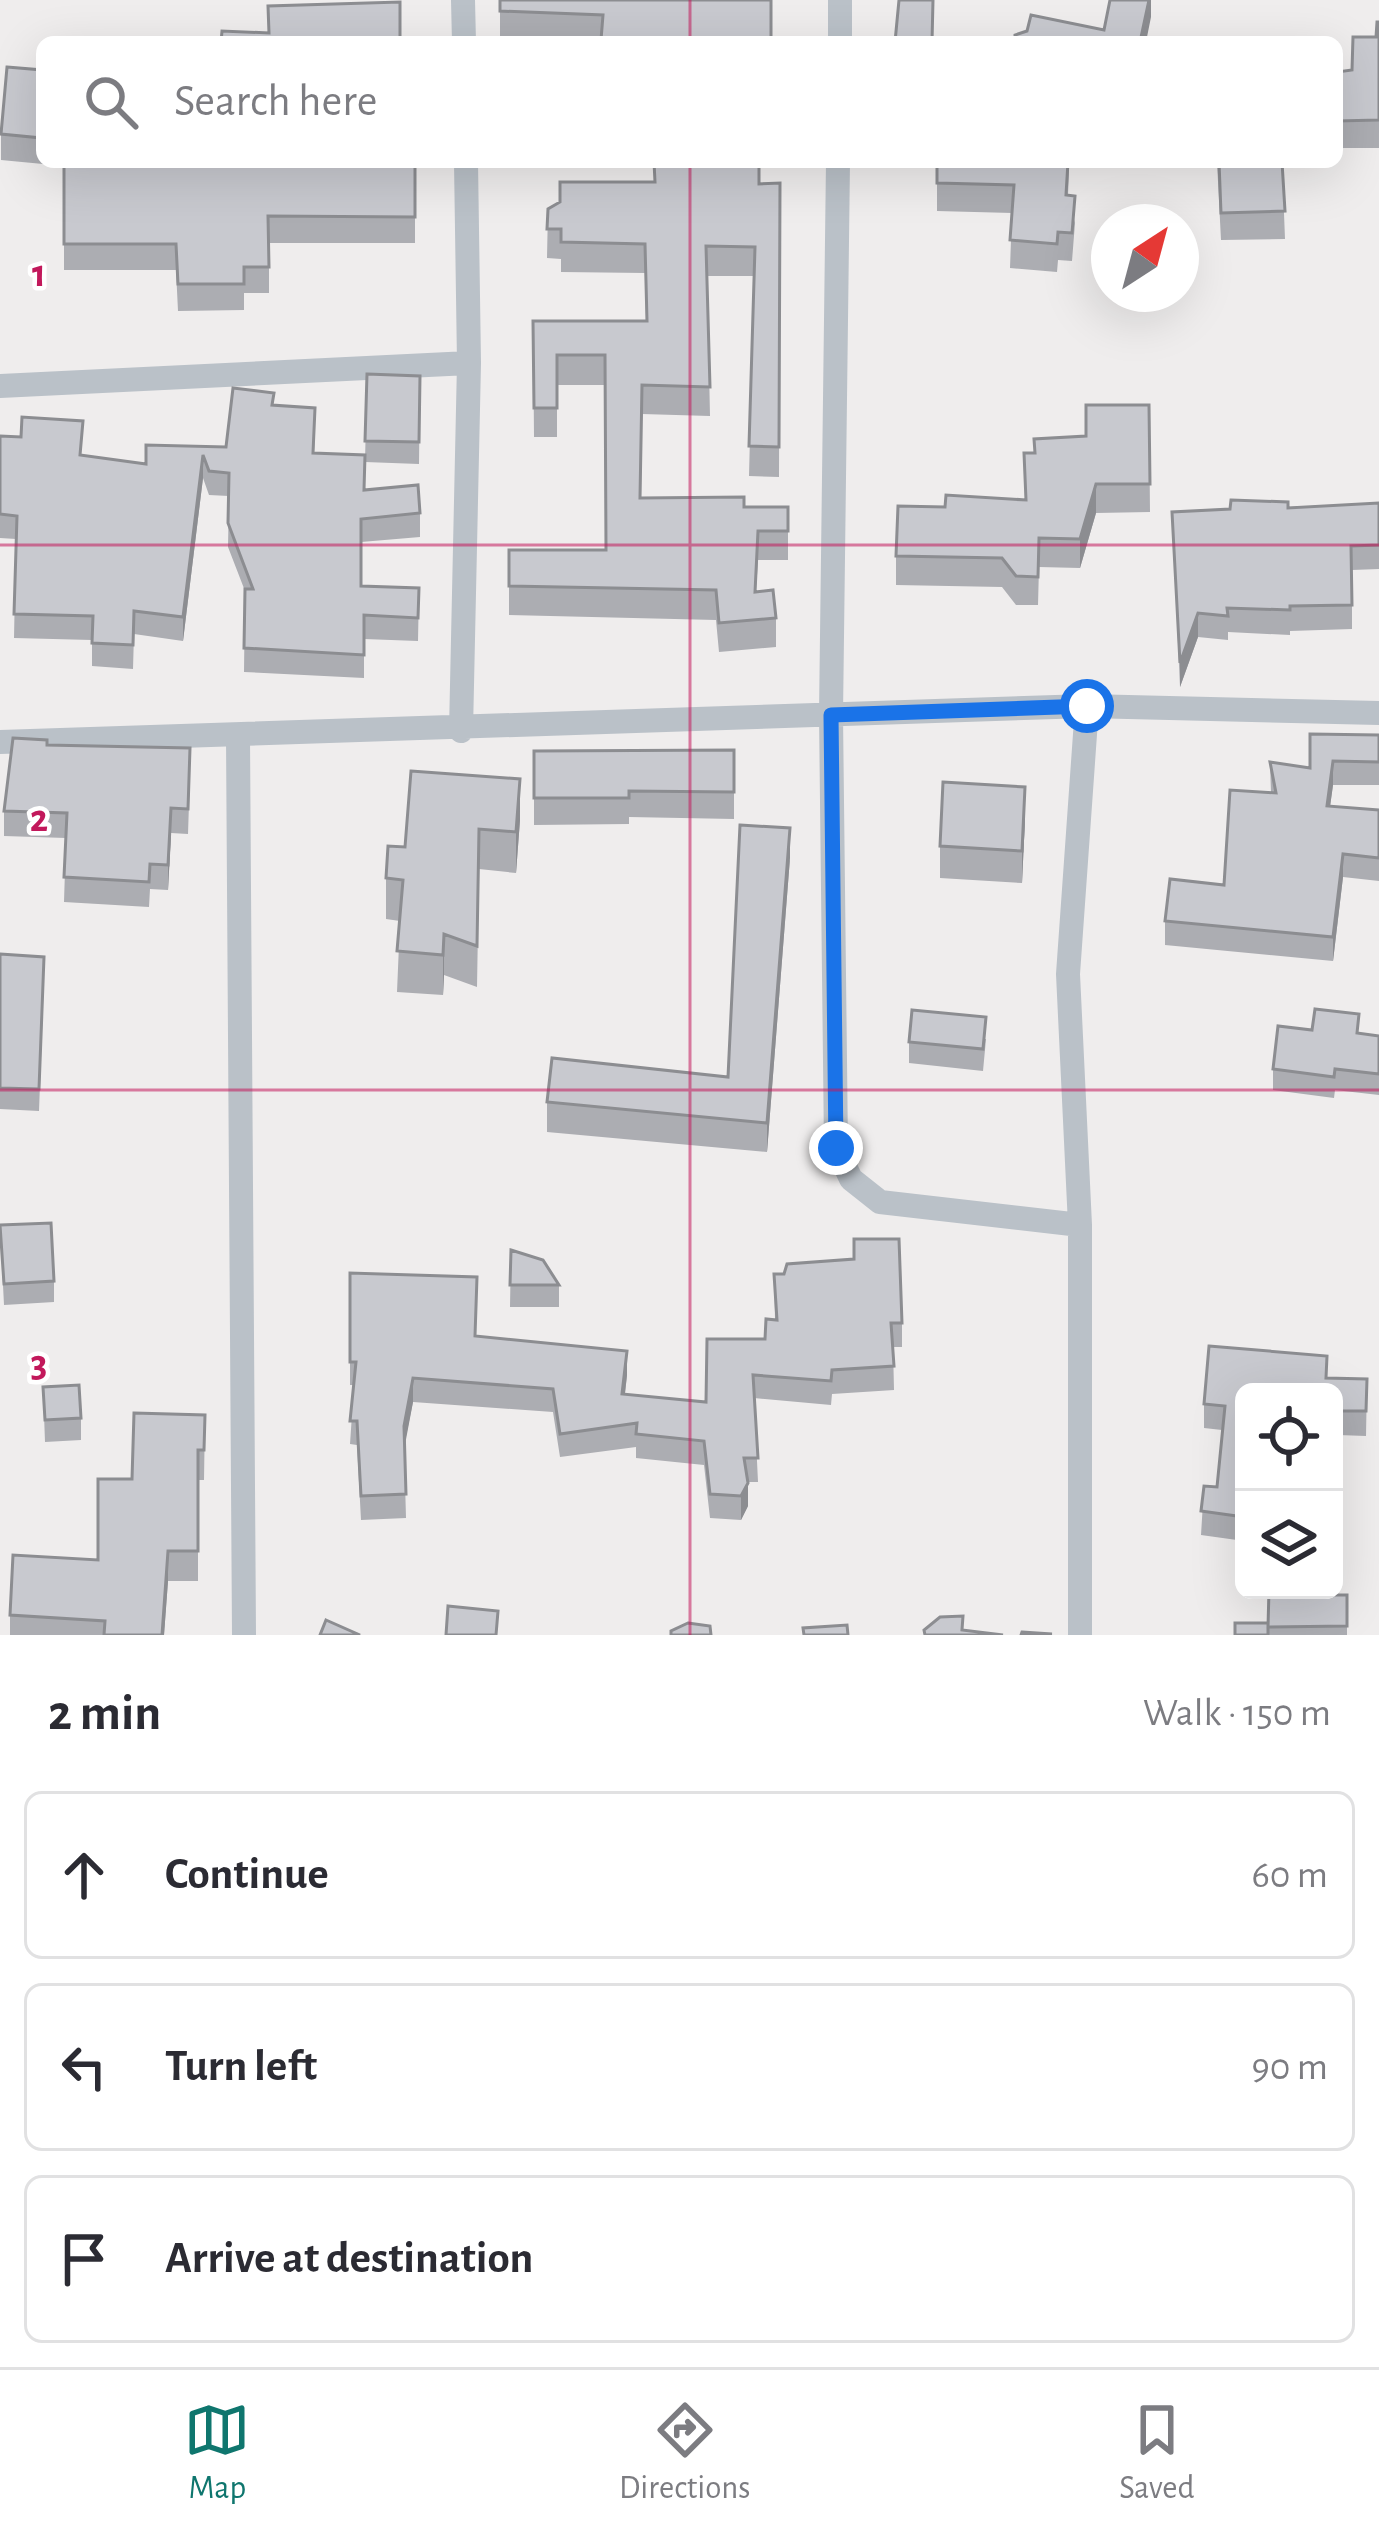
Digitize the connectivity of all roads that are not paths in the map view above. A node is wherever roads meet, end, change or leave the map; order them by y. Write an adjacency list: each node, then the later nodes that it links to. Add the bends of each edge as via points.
1 (463, 0): 3 (street)
2 (840, 0): 4 (street)
3 (464, 36)
4 (840, 36)
5 (466, 168): 7 (street)
6 (838, 168): 11 (street)
7 (469, 363): 8 (street); 12 (street)
8 (0, 386)
9 (1087, 706): 10 (street); 11 (street); 15 (street, via 1068,974)
10 (1379, 713)
11 (831, 715): 12 (street); 15 (street, via 836,1148 850,1179 880,1202)
12 (461, 731): 13 (street)
13 (238, 736): 14 (street); 16 (street)
14 (0, 742)
15 (1080, 1226): 17 (street)
16 (244, 1635)
17 (1079, 1635)

